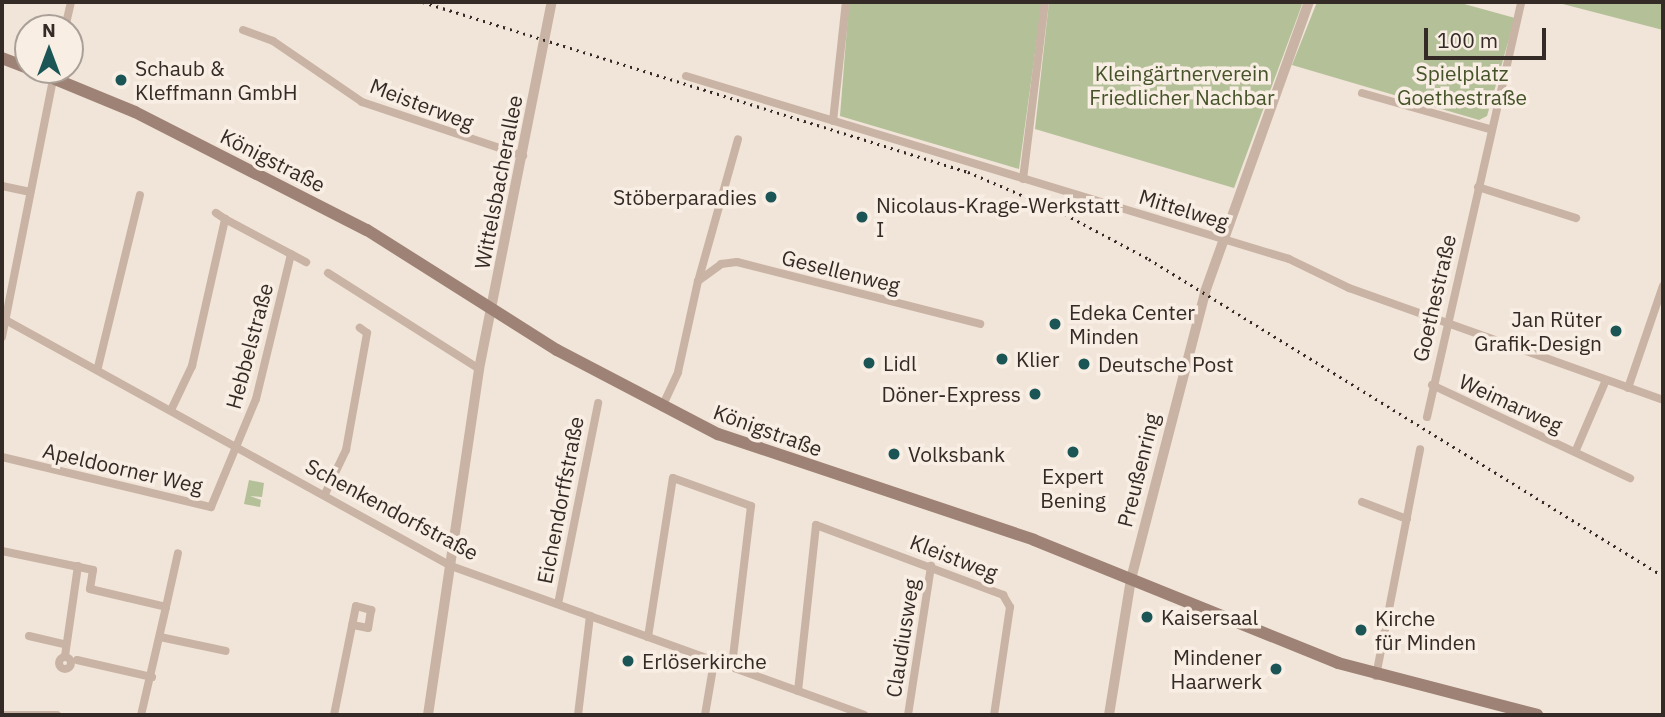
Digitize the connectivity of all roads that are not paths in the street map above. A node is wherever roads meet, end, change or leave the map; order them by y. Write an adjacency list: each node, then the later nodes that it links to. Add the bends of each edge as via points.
1 (552, 2): 14 (street, Wittelsbacherallee)
2 (846, 2): 11 (street)
3 (1045, 2): 15 (street)
4 (1309, 2): 23 (street, Preußenring)
5 (1521, 2): 12 (street, Goethestraße)
6 (243, 30): 14 (street, Meisterweg, via 273,41 362,102)
7 (686, 76): 11 (street, Mittelweg)
8 (52, 84): 18 (street)
9 (74, 84): 29 (main road, Königstraße, via 357,225)
10 (1362, 93): 12 (street)
11 (833, 121): 15 (street, Mittelweg)
12 (1489, 129): 17 (street, Goethestraße)
13 (738, 139): 27 (street)
14 (523, 156): 29 (street, Wittelsbacherallee)
15 (1023, 179): 23 (street, Mittelweg)
16 (2, 186): 18 (street)
17 (1478, 187): 21 (street); 31 (street, Goethestraße)
18 (30, 192): 30 (street)
19 (140, 195): 35 (street)
20 (216, 213): 22 (street)
21 (1576, 218)
22 (225, 219): 24 (street); 43 (street, via 192,366)
23 (1223, 238): 31 (street, Mittelweg); 58 (street, Preußenring)
24 (290, 254): 25 (street); 45 (street, Hebbelstraße, via 256,399)
25 (306, 262)
26 (328, 274): 36 (street)
27 (698, 281): 32 (street, Gesellenweg, via 721,264 737,262); 42 (street, via 678,372)
28 (1663, 286): 39 (street)
29 (492, 309): 36 (street, Wittelsbacherallee); 42 (main road, Königstraße)
30 (3, 319): 34 (street); 35 (street, Schenkendorfstraße)
31 (1444, 321): 37 (street, Mittelweg); 38 (street, Goethestraße)
32 (980, 324)
33 (360, 328): 50 (street, via 367,333 346,450)
34 (2, 337)
35 (98, 367): 43 (street, Schenkendorfstraße)
36 (479, 369): 56 (street, Wittelsbacherallee)
37 (1606, 380): 39 (street, Mittelweg); 47 (street, Weimarweg)
38 (1432, 385): 44 (street, Goethestraße); 47 (street, Weimarweg)
39 (1628, 388): 40 (street, Mittelweg)
40 (1663, 400)
41 (598, 403): 61 (street, Eichendorffstraße)
42 (662, 407): 58 (main road, Königstraße, via 718,434 1034,540)
43 (172, 408): 45 (street, Schenkendorfstraße)
44 (1427, 417)
45 (237, 446): 48 (street, Apeldoorner Weg, via 211,507); 50 (street, Schenkendorfstraße)
46 (1420, 449): 52 (street)
47 (1576, 450): 49 (street, Weimarweg)
48 (2, 457)
49 (1630, 478)
50 (325, 494): 56 (street, Schenkendorfstraße)
51 (1362, 502): 52 (street)
52 (1407, 519): 74 (street)
53 (2, 551): 55 (street)
54 (178, 553): 62 (street)
55 (78, 566): 59 (street); 60 (street, via 93,570)
56 (451, 566): 61 (street, Schenkendorfstraße); 81 (street, Wittelsbacherallee)
57 (931, 566): 76 (street, Kleistweg, via 816,525); 85 (street, Claudiusweg); 86 (street, Kleistweg, via 1003,595 1010,607)
58 (1131, 579): 74 (main road, Königstraße); 87 (street, Preußenring)
59 (75, 586): 60 (street); 68 (street)
60 (90, 589): 62 (street)
61 (558, 604): 63 (street, Schenkendorfstraße)
62 (166, 607): 66 (street)
63 (590, 616): 67 (street, Schenkendorfstraße); 82 (street)
64 (352, 625): 80 (street)
65 (29, 636): 68 (street)
66 (160, 637): 69 (street); 75 (street)
67 (648, 637): 72 (street, Schenkendorfstraße); 73 (street, via 673,478 751,506)
68 (65, 644): 70 (street)
69 (226, 651)
70 (65, 656)
71 (76, 660): 75 (street)
72 (714, 662): 73 (street, Schenkendorfstraße); 83 (street)
73 (732, 666): 76 (street, Schenkendorfstraße)
74 (1376, 676): 88 (main road, Königstraße)
75 (152, 677): 79 (street)
76 (798, 691): 84 (street, Schenkendorfstraße)
77 (2, 715): 78 (street)
78 (57, 715)
79 (141, 715)
80 (334, 715)
81 (428, 715)
82 (578, 715)
83 (705, 715)
84 (864, 715)
85 (908, 715)
86 (994, 715)
87 (1109, 715)
88 (1537, 715)

